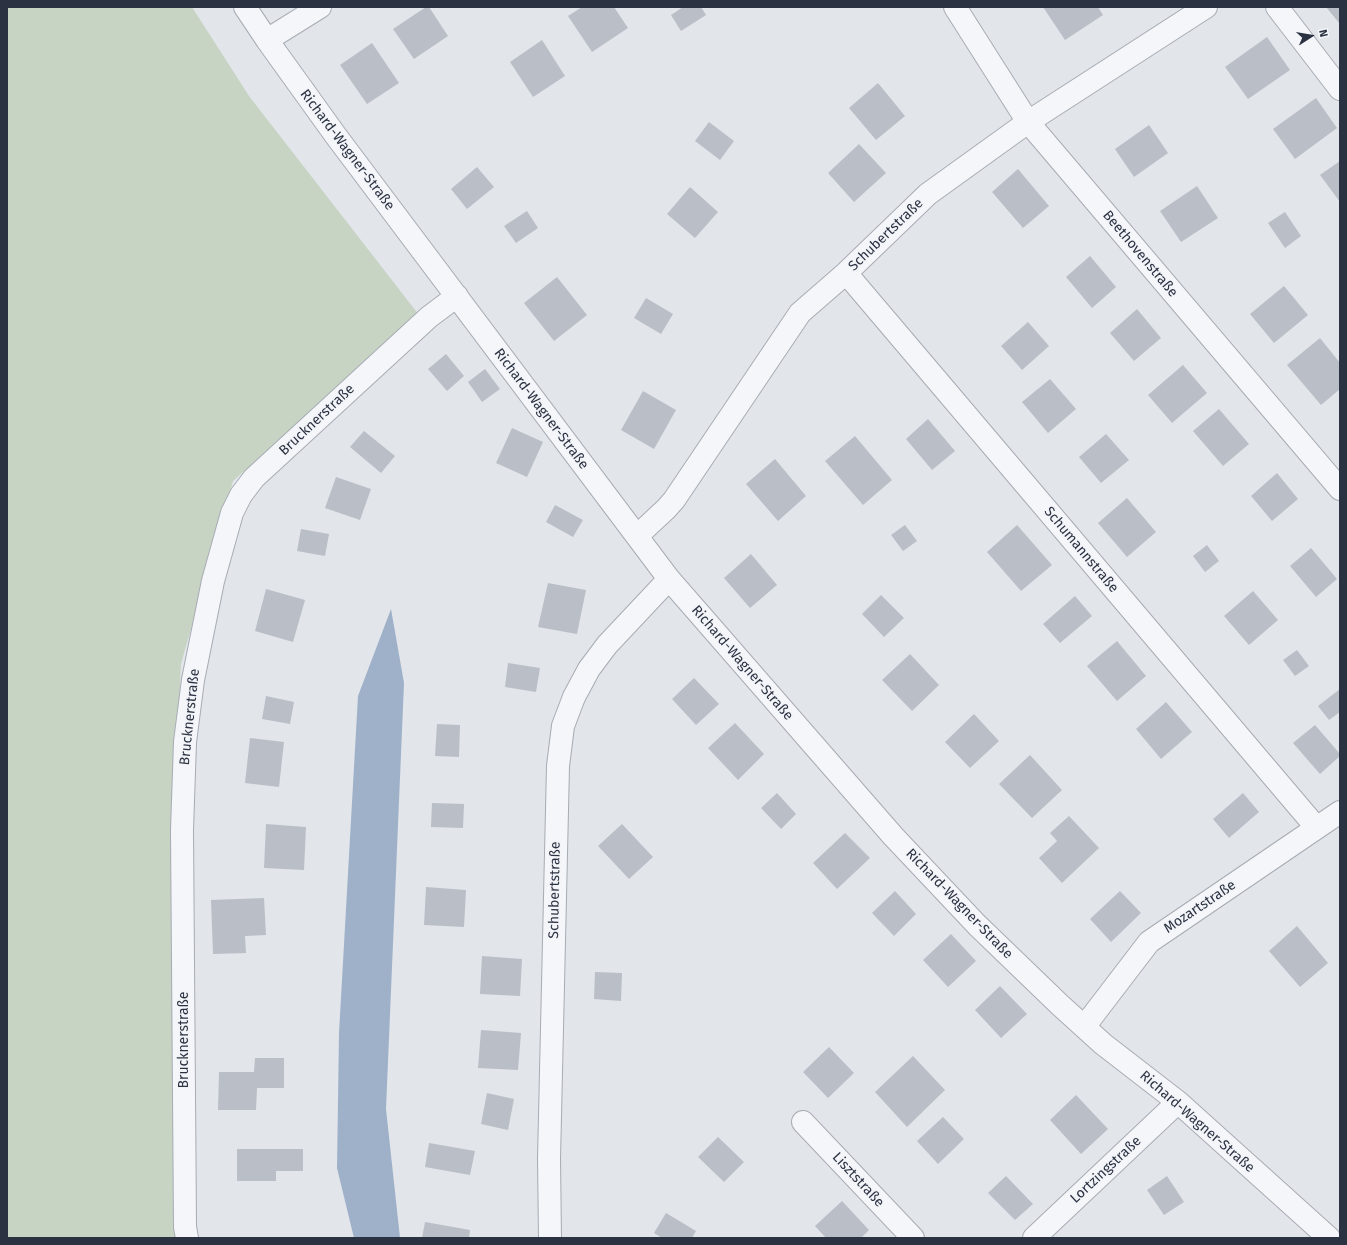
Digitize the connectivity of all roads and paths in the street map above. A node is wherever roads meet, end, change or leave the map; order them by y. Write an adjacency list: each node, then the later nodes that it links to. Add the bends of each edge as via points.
1 (245, 7): 6 (street, Richard-Wagner-Straße)
2 (320, 7): 6 (street)
3 (955, 7): 8 (street, Beethovenstraße)
4 (1206, 7): 8 (street, Schubertstraße)
5 (1278, 7): 7 (street)
6 (267, 40): 10 (street, Richard-Wagner-Straße)
7 (1340, 89)
8 (1028, 122): 9 (street, Schubertstraße, via 928,194); 11 (street, Beethovenstraße)
9 (846, 273): 12 (street, Schubertstraße, via 800,313 674,500); 15 (street, Schumannstraße)
10 (457, 296): 12 (street, Richard-Wagner-Straße); 19 (street, Brucknerstraße, via 429,317 254,478 240,495 232,513 211,589 193,680 185,742 182,838)
11 (1340, 489)
12 (637, 536): 13 (street, Richard-Wagner-Straße)
13 (669, 579): 16 (street, Richard-Wagner-Straße, via 893,836 977,925); 20 (street, Schubertstraße, via 588,669 563,726 558,766 549,1152)
14 (1340, 812): 15 (street, Mozartstraße)
15 (1316, 827): 16 (street, Mozartstraße, via 1149,942)
16 (1084, 1027): 17 (street, Richard-Wagner-Straße)
17 (1178, 1102): 22 (street, Lortzingstraße); 23 (street, Richard-Wagner-Straße)
18 (803, 1122): 21 (street, Lisztstraße)
19 (187, 1238)
20 (550, 1238)
21 (913, 1238)
22 (1034, 1238)
23 (1329, 1238)

